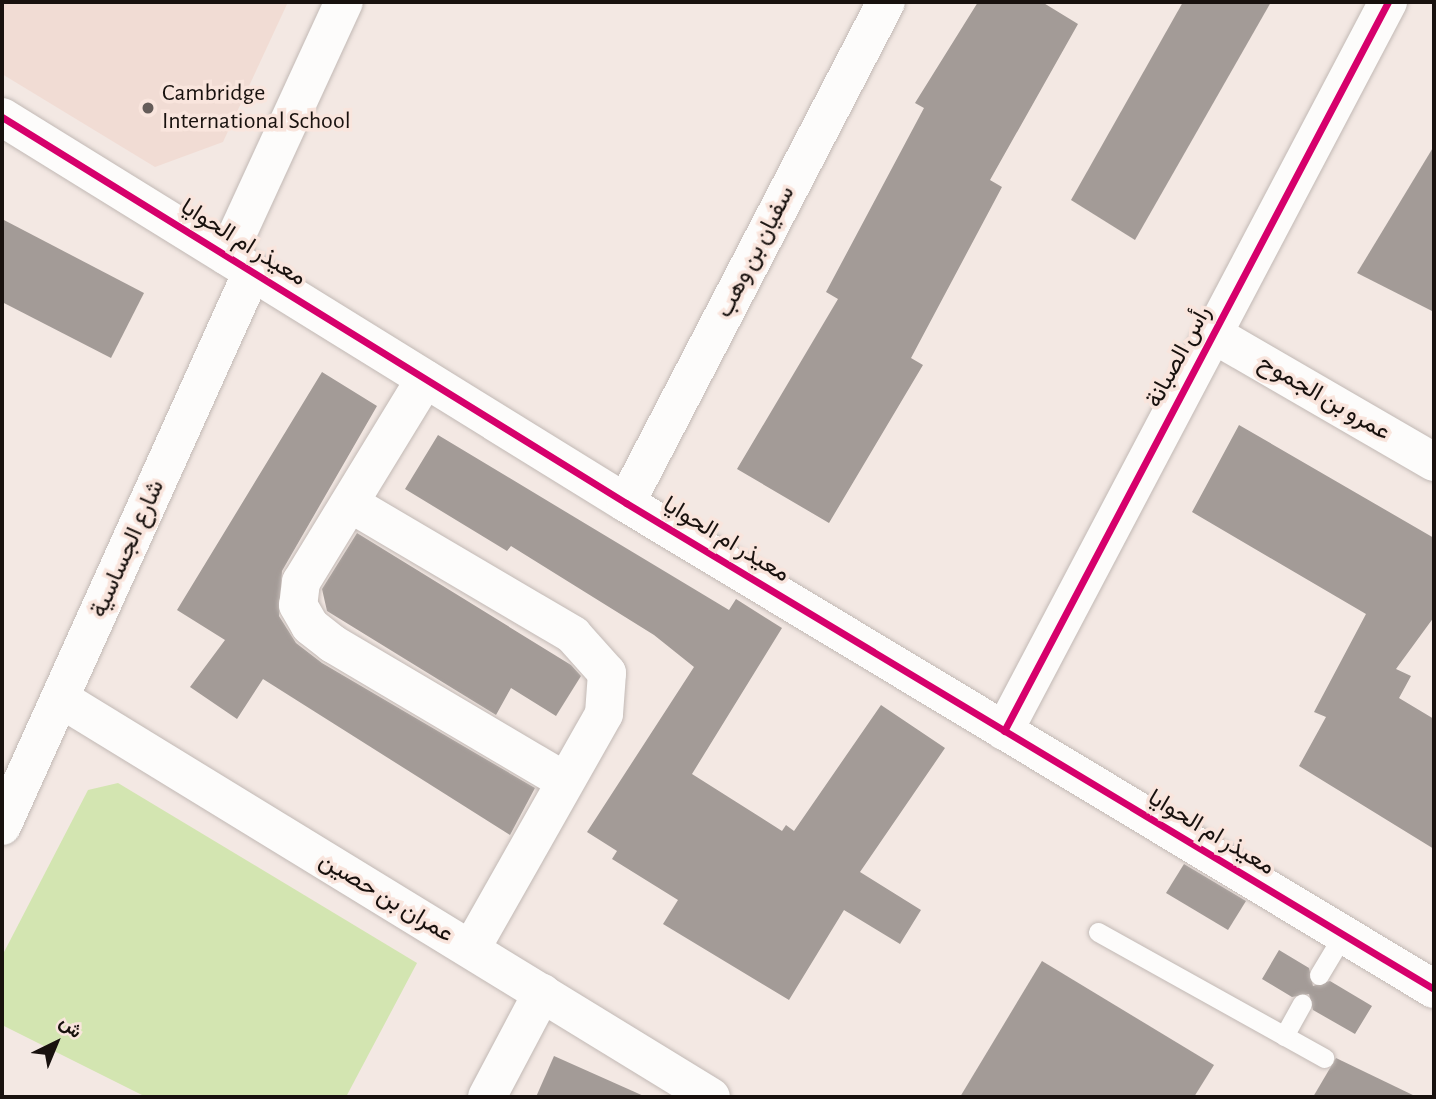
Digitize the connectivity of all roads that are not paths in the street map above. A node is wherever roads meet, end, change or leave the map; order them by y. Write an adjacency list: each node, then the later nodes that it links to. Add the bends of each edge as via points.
1 (344, 2): 5 (street, شارع الجساسية)
2 (886, 2): 9 (street, سفيان بن وهب)
3 (1388, 2): 6 (street, رأس الصبانة)
4 (2, 117): 5 (street, معيذر ام الحوايا)
5 (240, 264): 7 (street, معيذر ام الحوايا); 11 (street, شارع الجساسية)
6 (1213, 334): 8 (street, عمرو بن الجموح); 12 (street, رأس الصبانة)
7 (425, 379): 9 (street, معيذر ام الحوايا); 10 (street)
8 (1434, 462)
9 (626, 503): 12 (street, معيذر ام الحوايا)
10 (351, 504): 13 (street, via 596,654 611,692); 13 (street, via 301,582 298,605 310,626)
11 (61, 699): 14 (street, شارع الجساسية); 17 (street, عمران بن حصين)
12 (1004, 731): 16 (street, معيذر ام الحوايا)
13 (565, 781): 17 (street)
14 (2, 826)
15 (1098, 932): 22 (lane)
16 (1343, 934): 18 (lane); 19 (street, معيذر ام الحوايا)
17 (471, 950): 20 (street, عمران بن حصين)
18 (1319, 975)
19 (1434, 989)
20 (541, 992): 24 (street); 25 (street, عمران بن حصين)
21 (1302, 1004): 22 (lane)
22 (1284, 1036): 23 (lane)
23 (1324, 1058)
24 (487, 1097)
25 (712, 1097)

